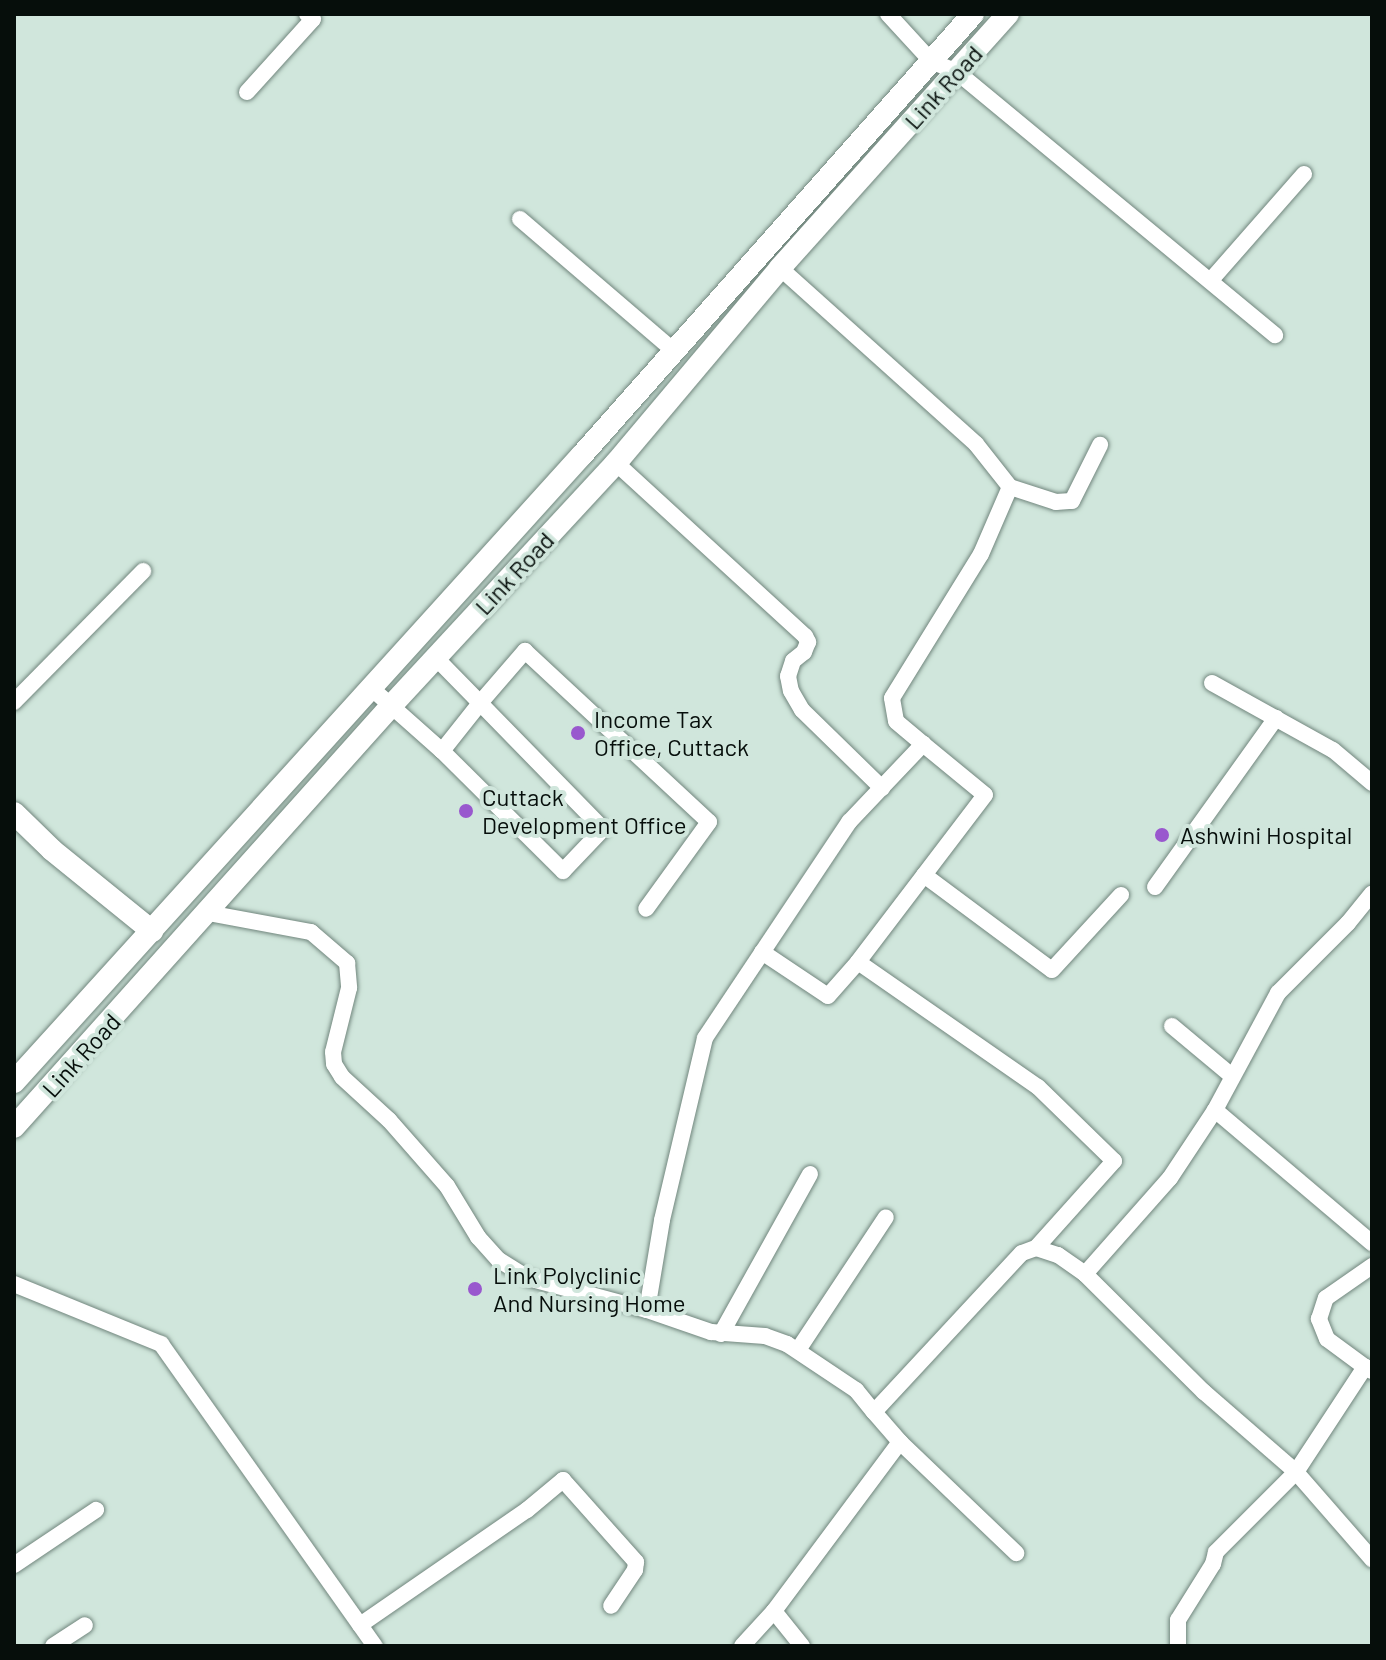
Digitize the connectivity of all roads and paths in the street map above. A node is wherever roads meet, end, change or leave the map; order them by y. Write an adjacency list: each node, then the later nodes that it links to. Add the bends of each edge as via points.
1 (307, 14): 7 (street, via 313,19)
2 (888, 14): 5 (street)
3 (973, 14): 5 (main road, Link Road)
4 (1008, 14): 6 (main road, Link Road)
5 (931, 61): 6 (street); 13 (main road, Link Road)
6 (957, 72): 10 (main road, Link Road); 11 (street)
7 (247, 92)
8 (1304, 174): 11 (street)
9 (520, 219): 13 (street)
10 (780, 268): 15 (main road, Link Road); 16 (street, via 976,444)
11 (1211, 280): 12 (street)
12 (1275, 335)
13 (673, 350): 20 (main road, Link Road)
14 (1100, 445): 16 (street, via 1072,501 1056,502)
15 (616, 463): 18 (main road, Link Road); 28 (street, via 805,636 808,642 788,676 791,691 802,710)
16 (1010, 487): 25 (street, via 981,554 892,698 896,721)
17 (143, 571): 21 (street)
18 (436, 658): 22 (street); 23 (main road, Link Road)
19 (1212, 683): 24 (street)
20 (370, 687): 23 (street); 36 (main road, Link Road)
21 (14, 702)
22 (480, 703): 26 (street); 26 (street, via 603,829 563,871); 34 (street, via 525,651 709,822)
23 (391, 706): 26 (street); 35 (main road, Link Road)
24 (1276, 718): 27 (street, via 1333,750); 31 (street)
25 (923, 744): 28 (street); 30 (street, via 985,795)
26 (442, 751)
27 (1372, 783)
28 (882, 788): 37 (street, via 849,822)
29 (14, 813): 36 (main road)
30 (924, 875): 33 (street, via 1052,970); 38 (street)
31 (1155, 887)
32 (1372, 893): 41 (street, via 1278,993)
33 (1121, 895)
34 (646, 909)
35 (208, 913): 43 (main road, Link Road); 51 (street, via 311,932 347,963 349,988 334,1064 447,1186 499,1260 528,1278)
36 (152, 931): 40 (main road, Link Road)
37 (762, 952): 38 (street, via 828,996); 51 (street, via 705,1038 662,1220)
38 (858, 962): 47 (street, via 1038,1087 1114,1161)
39 (1172, 1026): 41 (street)
40 (17, 1073)
41 (1232, 1076): 42 (street)
42 (1215, 1110): 46 (street); 49 (street, via 1170,1178)
43 (14, 1127)
44 (810, 1174): 52 (street)
45 (886, 1217): 53 (street)
46 (1372, 1243)
47 (1036, 1248): 49 (street, via 1058,1255); 55 (street, via 1012,1263)
48 (1372, 1266): 54 (street, via 1326,1298 1319,1319 1327,1339)
49 (1085, 1274): 57 (street, via 1204,1392)
50 (14, 1284): 65 (street, via 161,1344)
51 (647, 1310): 52 (street)
52 (721, 1334): 53 (street, via 765,1336)
53 (798, 1350): 55 (street, via 856,1390)
54 (1368, 1369): 57 (street)
55 (874, 1412): 56 (street)
56 (900, 1442): 59 (street); 63 (street)
57 (1296, 1472): 60 (street); 70 (street, via 1216,1552 1178,1620)
58 (96, 1510): 61 (street)
59 (1016, 1553)
60 (1372, 1559)
61 (14, 1565)
62 (611, 1606): 65 (street, via 636,1562 563,1480)
63 (774, 1611): 68 (street); 69 (street)
64 (85, 1625): 66 (street)
65 (360, 1625): 67 (street)
66 (53, 1646)
67 (375, 1646)
68 (742, 1646)
69 (802, 1646)
70 (1178, 1646)

